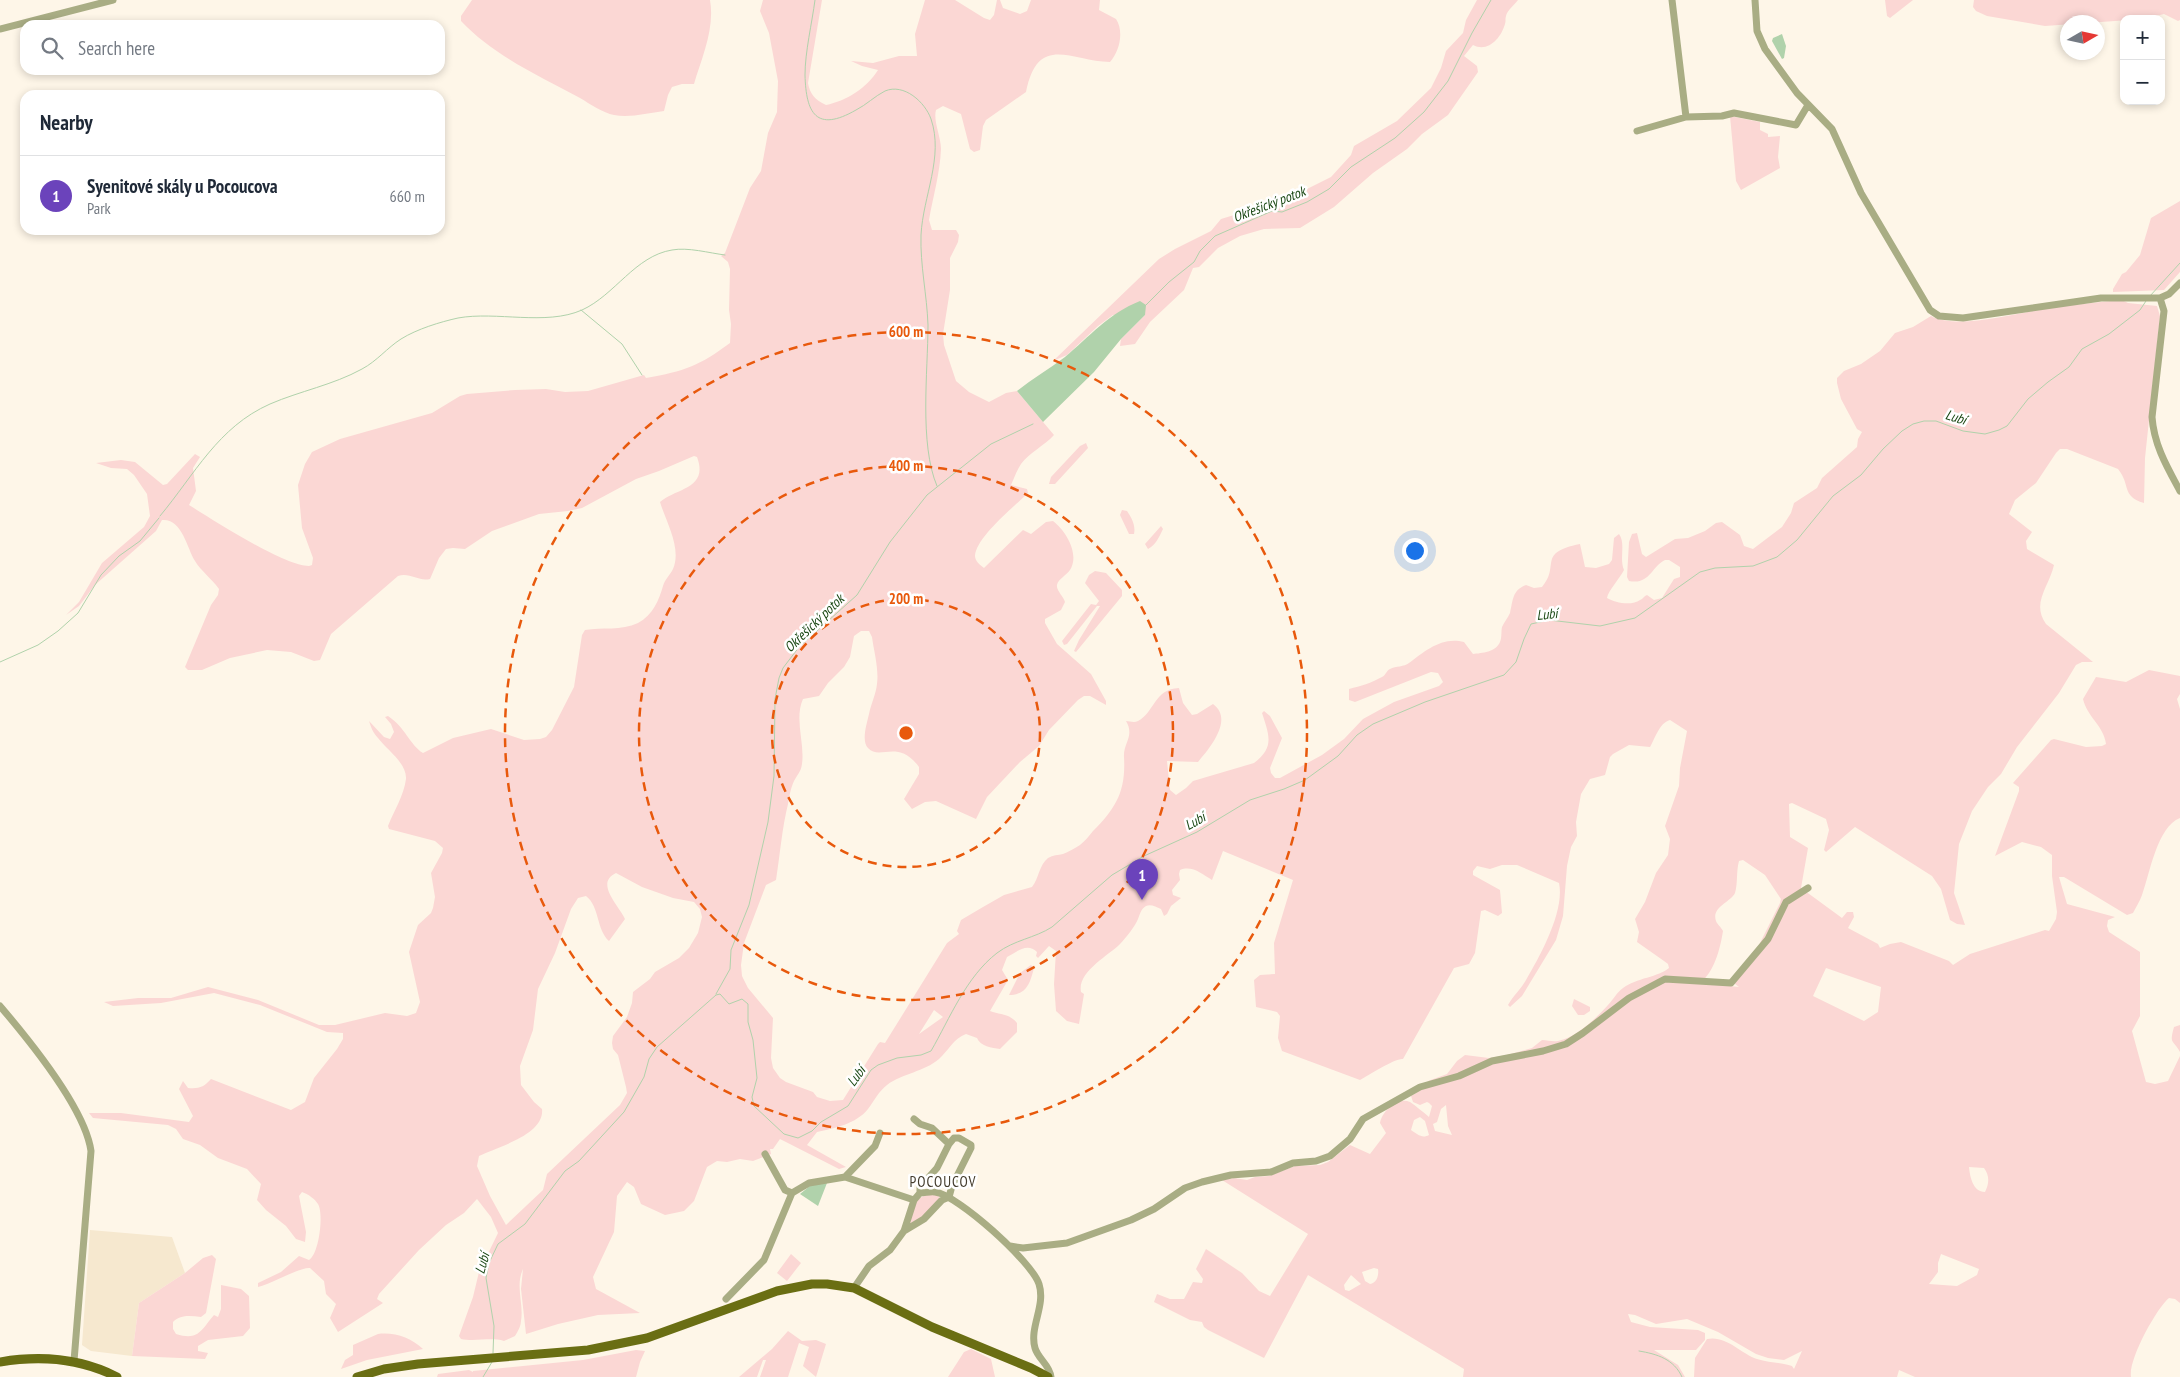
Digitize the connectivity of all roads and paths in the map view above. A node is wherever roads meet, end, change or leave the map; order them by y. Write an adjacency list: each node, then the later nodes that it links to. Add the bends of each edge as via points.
1 (113, 0): 4 (street)
2 (1672, 0): 8 (street)
3 (1755, 0): 7 (street, via 1757,31 1765,48)
4 (35, 20)
5 (20, 24): 6 (street)
6 (0, 29)
7 (1808, 105): 8 (street, via 1796,125 1734,113); 11 (street, via 1832,129 1861,193 1930,310 1939,316 1963,318 2072,301)
8 (1686, 117): 9 (street)
9 (1637, 131)
10 (2180, 283): 11 (street, via 2169,294)
11 (2157, 298): 12 (street, via 2164,311 2153,431 2156,445)
12 (2180, 491)
13 (1808, 888): 25 (street, via 1786,902 1768,939 1731,983 1665,979 1629,998 1566,1044 1492,1061 1459,1076 1420,1087 1363,1120 1350,1139 1330,1156 1293,1163 1271,1172 1232,1175 1202,1182 1185,1188 1131,1220 1067,1244 1031,1248)
14 (0, 1006): 29 (street, via 64,1089 89,1137 91,1151)
15 (914, 1119): 17 (street, via 932,1128)
16 (880, 1132): 19 (street, via 875,1146)
17 (949, 1144): 20 (street, via 937,1168 920,1187); 22 (street, via 954,1138 959,1138 971,1148)
18 (765, 1154): 21 (street, via 785,1190)
19 (845, 1177): 21 (street, via 816,1181); 23 (street)
20 (920, 1193): 22 (street, via 935,1192); 23 (street)
21 (792, 1194): 27 (street, via 764,1260)
22 (948, 1197): 24 (street, via 924,1219); 25 (street)
23 (914, 1200): 24 (street)
24 (904, 1231): 26 (street, via 890,1250 868,1266)
25 (1010, 1246): 32 (street, via 1039,1284 1042,1298 1034,1345 1036,1354 1050,1371)
26 (854, 1288): 31 (main road, via 827,1284 786,1288 635,1341 588,1350 400,1366); 32 (main road, via 932,1327)
27 (726, 1299)
28 (0, 1362): 29 (main road, via 38,1358)
29 (74, 1362): 30 (main road)
30 (117, 1377)
31 (357, 1377)
32 (1050, 1377)

